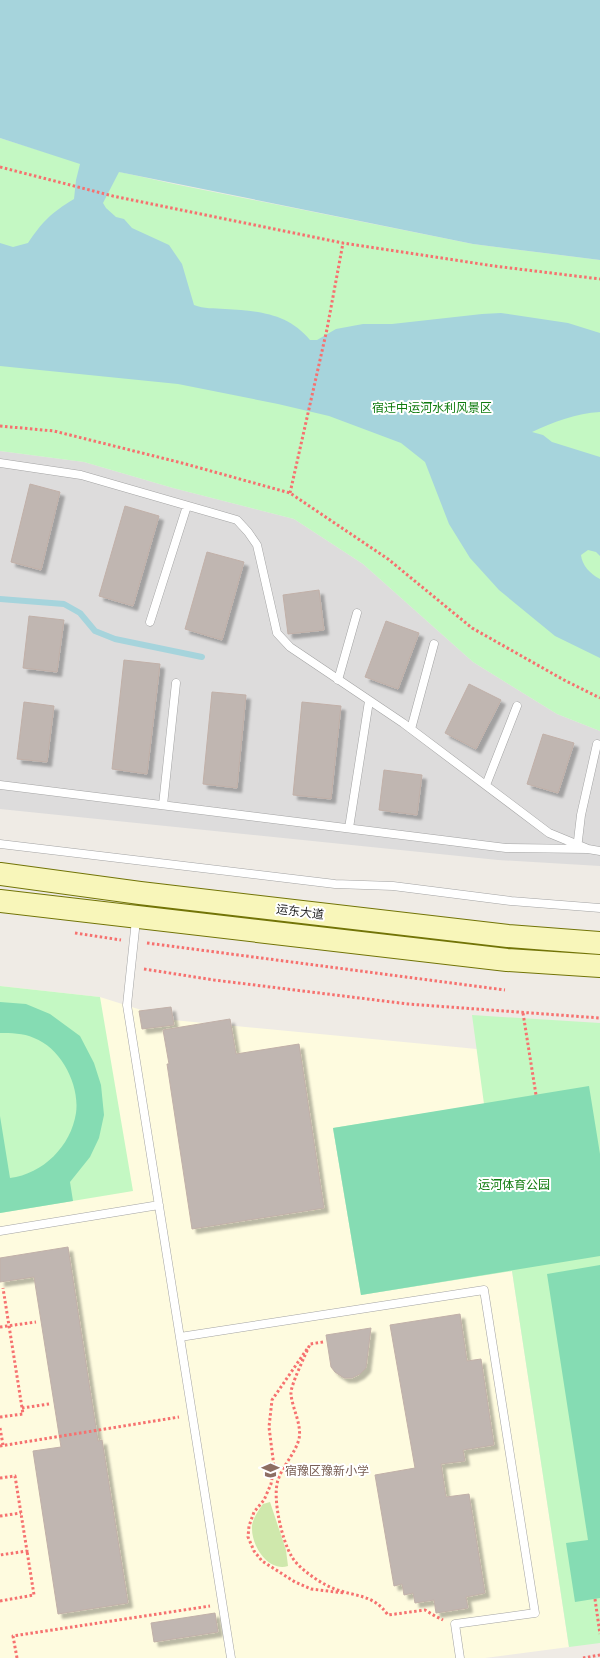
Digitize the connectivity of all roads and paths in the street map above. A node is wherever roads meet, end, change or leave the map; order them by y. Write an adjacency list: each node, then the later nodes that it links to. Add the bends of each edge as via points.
1 (0, 167): 2 (path, via 113,196)
2 (343, 242): 3 (path); 6 (path)
3 (600, 279)
4 (0, 426): 6 (path, via 54,431)
5 (0, 464): 7 (lane, via 80,475)
6 (290, 493): 13 (path, via 388,559 472,628)
7 (187, 506): 9 (lane); 11 (lane, via 237,520 248,532 257,545 277,633 290,647)
8 (356, 613): 11 (lane)
9 (150, 622)
10 (434, 644): 16 (lane)
11 (338, 680): 14 (lane)
12 (176, 683): 20 (lane)
13 (600, 698)
14 (370, 701): 16 (lane); 21 (lane)
15 (517, 706): 19 (lane)
16 (411, 729): 19 (lane)
17 (597, 744): 23 (lane, via 580,816)
18 (0, 785): 20 (lane)
19 (486, 785): 23 (lane, via 549,833)
20 (163, 805): 21 (lane)
21 (349, 828): 23 (lane, via 506,848)
22 (0, 844): 27 (lane, via 316,882 393,886)
23 (577, 847): 24 (lane)
24 (600, 851)
25 (0, 874): 31 (main road, 运东大道, via 508,936)
26 (0, 901): 28 (main road, 运东大道)
27 (600, 908)
28 (136, 918): 30 (lane); 33 (main road, 运东大道, via 507,960)
29 (67, 932): 30 (path)
30 (134, 941): 32 (lane); 34 (path)
31 (600, 943)
32 (131, 966): 35 (path, via 398,1003); 38 (lane, via 127,1005)
33 (600, 966)
34 (505, 990)
35 (523, 1012): 36 (path); 37 (path)
36 (600, 1018)
37 (536, 1095)
38 (158, 1205): 39 (lane); 44 (lane)
39 (0, 1231)
40 (3, 1288): 42 (path)
41 (36, 1322): 42 (path)
42 (9, 1326): 43 (path); 48 (path)
43 (0, 1327)
44 (180, 1337): 49 (lane); 65 (lane, via 484,1290 535,1613)
45 (323, 1342): 46 (path)
46 (310, 1344): 54 (path, via 290,1392 299,1437); 55 (path, via 272,1400 269,1427 274,1467)
47 (49, 1404): 48 (path)
48 (22, 1408): 50 (path, via 23,1414)
49 (192, 1415): 52 (path); 63 (lane)
50 (0, 1418)
51 (0, 1428): 52 (path)
52 (1, 1445)
53 (0, 1478): 56 (path, via 16,1476)
54 (277, 1482): 55 (path); 60 (path, via 282,1533 292,1557 317,1579)
55 (271, 1484): 60 (path, via 249,1526 248,1537 254,1551 278,1572 311,1590)
56 (21, 1513): 57 (path); 58 (path)
57 (0, 1516)
58 (27, 1551): 59 (path); 62 (path, via 34,1595)
59 (0, 1555)
60 (351, 1593): 65 (path, via 377,1602 388,1615 425,1610)
61 (595, 1599): 64 (path)
62 (0, 1601)
63 (222, 1604): 68 (path, via 13,1636); 69 (lane)
64 (599, 1617): 66 (path)
65 (455, 1624): 70 (lane)
66 (600, 1634)
67 (600, 1655): 71 (path)
68 (17, 1658)
69 (231, 1658)
70 (460, 1658)
71 (583, 1658)

